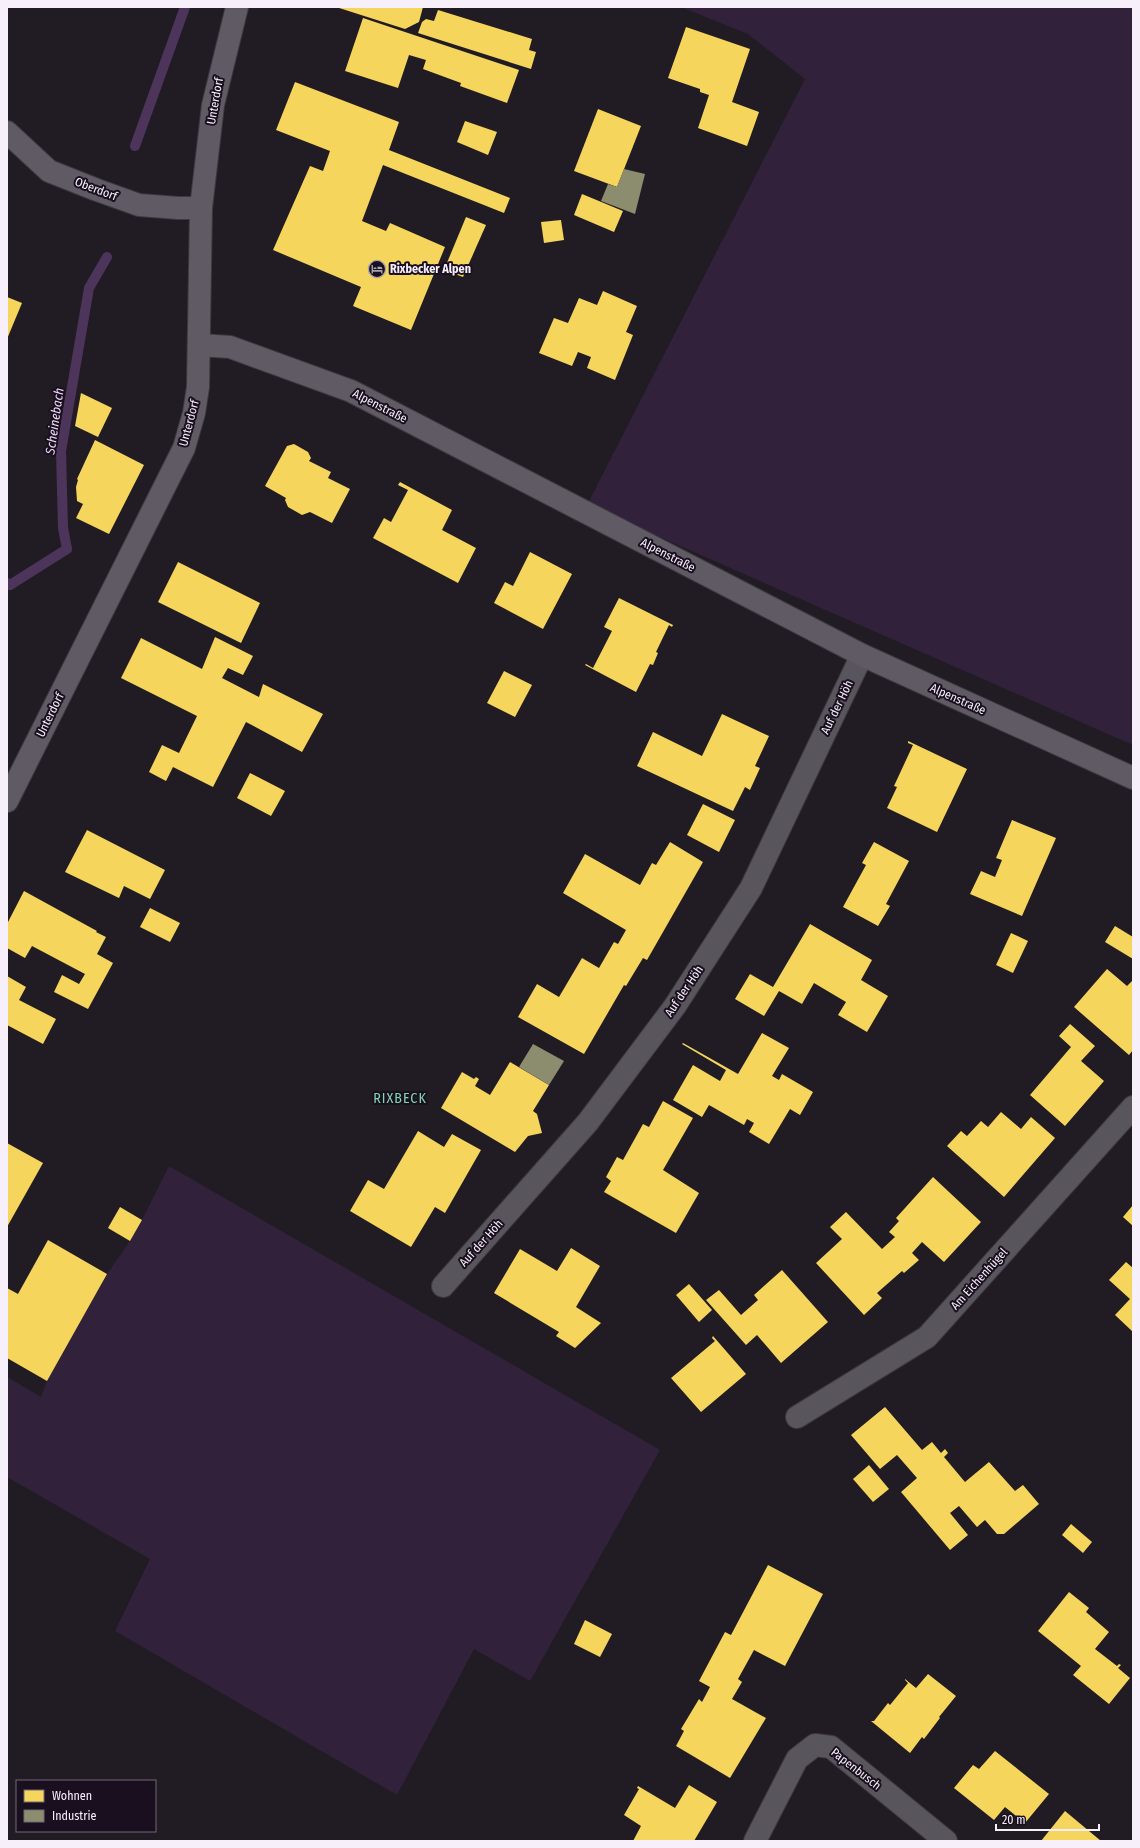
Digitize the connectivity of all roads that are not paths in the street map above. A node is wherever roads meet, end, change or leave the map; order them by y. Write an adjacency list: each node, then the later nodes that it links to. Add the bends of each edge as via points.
1 (237, 7): 3 (street, Unterdorf, via 213,105)
2 (7, 132): 3 (street, Oberdorf, via 49,171 97,190 139,205)
3 (201, 208): 4 (street, Unterdorf)
4 (200, 345): 5 (street, Alpenstraße, via 230,347 351,391); 7 (street, Unterdorf, via 194,413 184,448)
5 (862, 655): 6 (street, Alpenstraße); 9 (street, Auf der Höh, via 751,888 675,1006 588,1122)
6 (1133, 778)
7 (7, 801)
8 (1133, 1107): 10 (street, Am Eichenhügel, via 927,1337)
9 (443, 1286)
10 (797, 1417)
11 (755, 1841): 12 (street, Papenbusch, via 797,1759 815,1746 831,1747)
12 (946, 1841)

